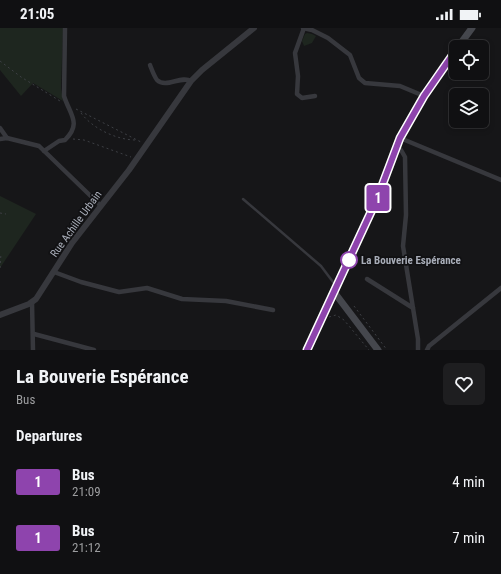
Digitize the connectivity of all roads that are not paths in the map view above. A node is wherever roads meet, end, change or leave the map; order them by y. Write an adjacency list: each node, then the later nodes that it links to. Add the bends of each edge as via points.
1 (65, 28): 16 (street, via 64,96 74,117 74,126 65,140)
2 (254, 28): 8 (street, Rue Achille Urbain)
3 (304, 28): 9 (street, via 295,53 297,94 302,98); 10 (street, via 328,38 350,55 359,78 365,82 400,86)
4 (472, 28): 5 (main road)
5 (463, 40)
6 (449, 60): 10 (main road)
7 (150, 65): 8 (street, via 161,82 183,79)
8 (191, 81): 19 (street, Rue Achille Urbain, via 137,160)
9 (315, 96)
10 (424, 96): 13 (main road)
11 (0, 128): 12 (street)
12 (7, 138): 14 (street); 16 (street, via 32,143)
13 (400, 138): 15 (main road); 17 (street)
14 (0, 139)
15 (397, 146): 23 (main road, via 377,199); 25 (street, via 404,157 406,215 403,246)
16 (44, 151): 19 (street)
17 (501, 180)
18 (243, 200): 23 (lane, via 321,266)
19 (101, 206): 20 (street, Rue Achille Urbain, via 72,243)
20 (54, 272): 24 (street, Rue Achille Urbain); 26 (street, via 119,292 148,288 182,299 226,301)
21 (366, 279): 25 (street)
22 (501, 288): 34 (street)
23 (335, 289): 31 (main road); 32 (main road)
24 (32, 302): 27 (street); 28 (street)
25 (413, 308): 33 (street)
26 (273, 310)
27 (0, 315)
28 (34, 334): 29 (street); 30 (street)
29 (33, 350)
30 (94, 350)
31 (307, 350)
32 (378, 350)
33 (418, 350)
34 (427, 350)

